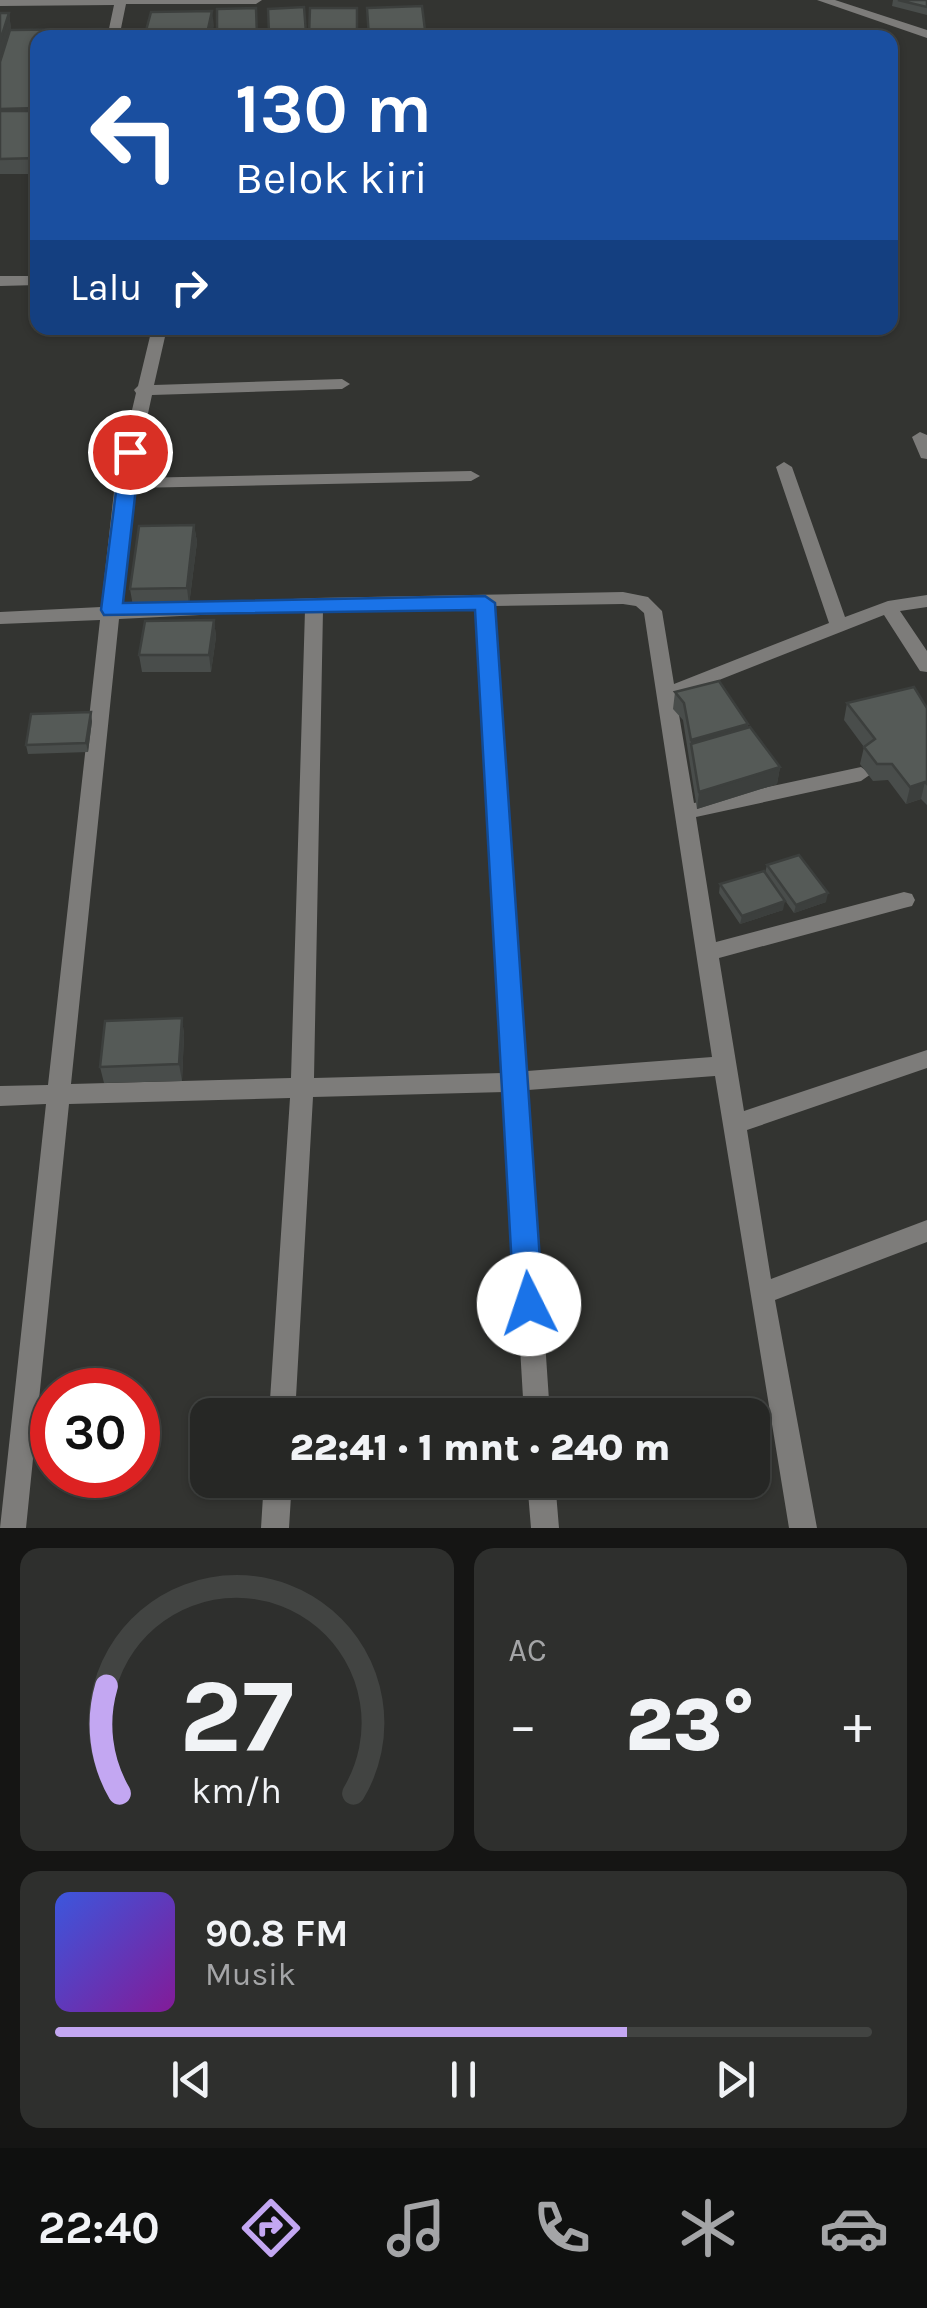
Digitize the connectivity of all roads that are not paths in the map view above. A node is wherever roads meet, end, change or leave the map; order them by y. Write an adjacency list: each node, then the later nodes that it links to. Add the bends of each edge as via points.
1 (120, 0): 2 (street); 4 (street); 5 (street)
2 (256, 0)
3 (823, 0): 6 (street)
4 (0, 2)
5 (115, 30)
6 (927, 34)
7 (30, 280): 8 (street)
8 (2, 281): 9 (street)
9 (0, 298)
10 (158, 335): 12 (street)
11 (342, 384): 12 (street)
12 (142, 390): 15 (street)
13 (784, 467): 22 (street)
14 (472, 476): 15 (street)
15 (124, 483): 20 (street)
16 (927, 601): 19 (street)
17 (485, 603): 18 (street); 24 (street, via 642,601 653,611); 31 (street)
18 (314, 604): 20 (street); 32 (street)
19 (888, 608): 22 (street); 23 (street)
20 (111, 610): 21 (street); 34 (street)
21 (0, 618)
22 (839, 626): 24 (street)
23 (927, 666)
24 (666, 694): 26 (street)
25 (861, 774): 26 (street)
26 (684, 812): 28 (street)
27 (904, 900): 28 (street)
28 (706, 952): 30 (street)
29 (927, 1059): 35 (street)
30 (724, 1066): 31 (street); 35 (street)
31 (513, 1082): 32 (street); 39 (street)
32 (302, 1090): 34 (street); 38 (street)
33 (0, 1096): 34 (street)
34 (62, 1096): 42 (street)
35 (734, 1124): 37 (street)
36 (927, 1231): 37 (street)
37 (760, 1294): 45 (street)
38 (283, 1398)
39 (536, 1398)
40 (277, 1498): 43 (street)
41 (543, 1498): 44 (street)
42 (12, 1528)
43 (275, 1528)
44 (545, 1528)
45 (802, 1528)

